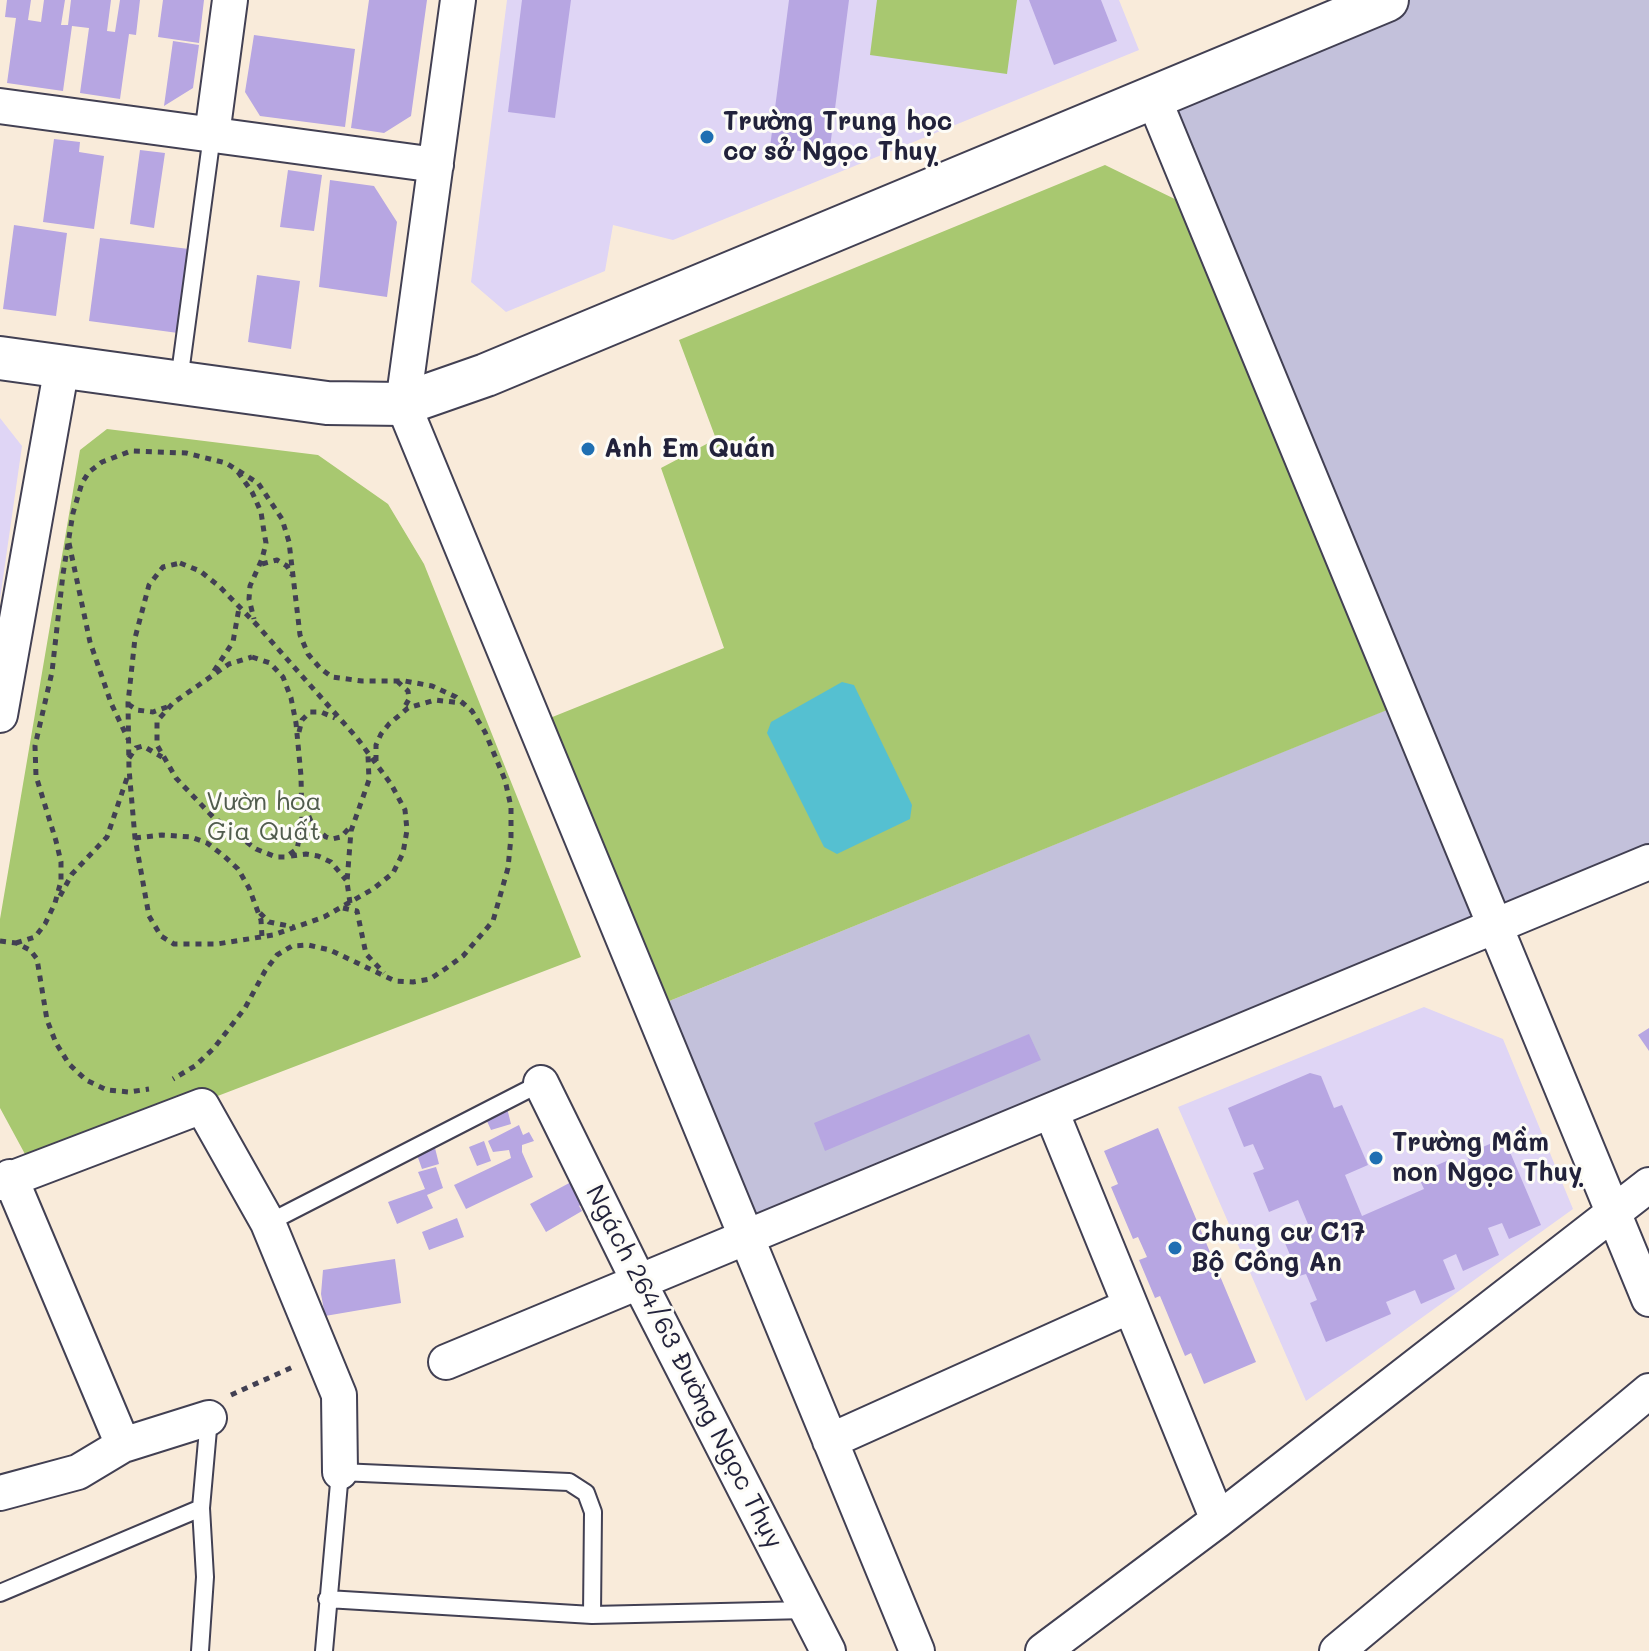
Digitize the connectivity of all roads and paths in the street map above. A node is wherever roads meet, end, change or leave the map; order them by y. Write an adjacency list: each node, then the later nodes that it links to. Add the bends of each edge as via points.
1 (230, 0): 6 (street)
2 (458, 0): 7 (street)
3 (1387, 0): 4 (street)
4 (1153, 97): 11 (street, via 486,375); 44 (street)
5 (0, 106): 6 (street)
6 (212, 135): 7 (street); 10 (lane)
7 (436, 165): 11 (street)
8 (0, 358): 9 (street)
9 (62, 366): 10 (street); 18 (street)
10 (179, 382): 11 (street, via 327,403)
11 (403, 404): 56 (street)
12 (235, 468): 13 (path, via 186,453 149,450 116,455 89,472 82,483); 14 (path, via 261,512 266,543); 15 (path, via 258,483 282,519)
13 (68, 540): 28 (path, via 90,642); 40 (path, via 52,672 34,759 61,862)
14 (260, 564): 15 (path, via 282,563); 17 (path, via 249,594)
15 (294, 580): 20 (path, via 300,635 320,668 345,680)
16 (238, 605): 17 (path); 19 (path, via 233,642); 21 (path, via 200,571 180,563 163,567 149,585 141,611)
17 (256, 624): 26 (path)
18 (4, 675): 24 (street)
19 (211, 675): 22 (path); 27 (path, via 240,659 270,663 288,688)
20 (396, 680): 23 (path, via 432,686); 25 (path, via 409,699)
21 (128, 703): 22 (path, via 153,712); 28 (path)
22 (173, 703): 31 (path, via 157,721)
23 (462, 703): 25 (path, via 435,700); 49 (path, via 485,732 511,807 502,897 493,921 463,956 430,979)
24 (0, 715)
25 (398, 715): 32 (path, via 376,745)
26 (344, 725): 27 (path, via 327,714 310,712); 29 (path)
27 (298, 737): 34 (path)
28 (128, 740): 30 (path)
29 (367, 751): 32 (path); 35 (path, via 369,780)
30 (129, 759): 31 (path, via 143,746); 33 (path)
31 (163, 759): 37 (path, via 185,790 225,827 267,854)
32 (376, 762): 41 (path, via 405,810 403,853 393,873)
33 (129, 769): 36 (path); 40 (path, via 107,837 72,874)
34 (302, 800): 35 (path, via 313,826 326,837 341,837); 37 (path, via 301,839)
35 (352, 825): 39 (path)
36 (135, 838): 43 (path, via 180,836 207,843 244,878); 46 (path, via 149,916 161,936 191,945)
37 (286, 857): 39 (path, via 318,856 331,862)
38 (1649, 862): 44 (street)
39 (347, 882): 41 (path)
40 (55, 903): 48 (path, via 35,937)
41 (350, 903): 42 (path)
42 (341, 908): 45 (path); 49 (path, via 357,911 366,954)
43 (257, 909): 45 (path, via 269,922); 46 (path)
44 (1495, 926): 51 (street); 54 (street)
45 (299, 927): 46 (path)
46 (262, 937)
47 (0, 941): 48 (path)
48 (16, 943): 49 (path, via 37,959 56,1043 86,1080 107,1090 150,1089 195,1066 230,1030 277,955 292,946 330,950)
49 (395, 981)
50 (541, 1083): 55 (lane); 57 (street, Ngách 264/63 Đường Ngọc Thụy)
51 (1051, 1111): 56 (street); 59 (street)
52 (5, 1180): 55 (street, via 202,1106); 65 (street)
53 (1649, 1185): 54 (street)
54 (1613, 1213): 58 (street); 69 (street)
55 (268, 1223): 60 (street)
56 (746, 1237): 57 (street); 64 (street)
57 (639, 1282): 61 (street); 72 (street, Ngách 264/63 Đường Ngọc Thụy)
58 (1649, 1299)
59 (1130, 1306): 64 (street); 69 (street)
60 (323, 1353): 63 (path, via 224,1398); 66 (street, via 339,1395)
61 (446, 1362)
62 (1649, 1391): 79 (street)
63 (209, 1418): 65 (street); 68 (lane)
64 (830, 1441): 77 (street)
65 (123, 1445): 67 (street, via 78,1472)
66 (340, 1472): 71 (lane); 73 (lane, via 569,1482 586,1493 593,1512)
67 (0, 1493)
68 (201, 1508): 70 (lane); 74 (lane, via 205,1577)
69 (1218, 1520): 78 (street)
70 (0, 1593)
71 (327, 1599): 73 (lane); 75 (lane)
72 (808, 1610): 73 (lane); 76 (street, Ngách 264/63 Đường Ngọc Thụy)
73 (592, 1615)
74 (200, 1651)
75 (324, 1651)
76 (828, 1651)
77 (917, 1651)
78 (1043, 1651)
79 (1337, 1651)

